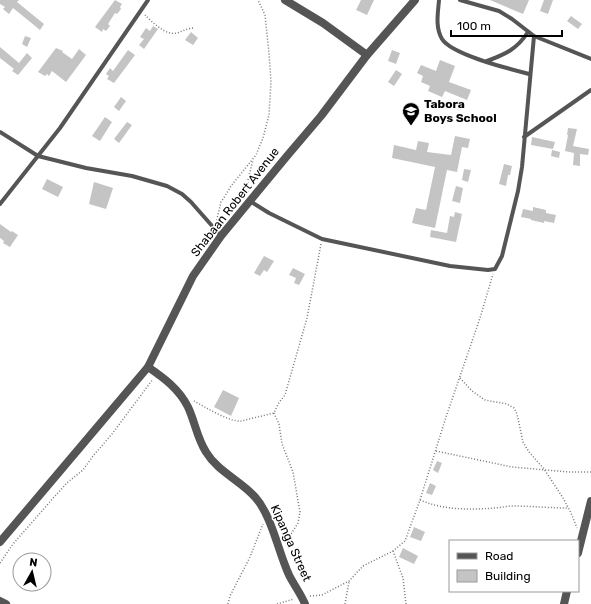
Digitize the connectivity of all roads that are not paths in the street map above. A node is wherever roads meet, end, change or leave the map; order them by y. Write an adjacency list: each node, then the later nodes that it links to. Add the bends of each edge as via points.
1 (148, 0): 15 (lane)
2 (285, 0): 8 (street, via 323,23)
3 (415, 0): 8 (street, Shabaan Robert Avenue)
4 (439, 0): 10 (lane, via 437,26 442,39 452,48)
5 (460, 0): 6 (lane, via 499,12)
6 (528, 32): 7 (lane); 10 (lane, via 514,49)
7 (534, 36): 9 (lane); 11 (lane)
8 (367, 56): 16 (street, Shabaan Robert Avenue)
9 (591, 59)
10 (487, 62): 11 (lane)
11 (529, 74): 14 (lane)
12 (591, 90): 14 (lane)
13 (0, 132): 15 (lane)
14 (524, 137): 16 (lane, via 518,191 502,256 495,269 444,266 322,239)
15 (38, 156): 17 (lane); 18 (lane, via 167,186 191,202)
16 (250, 202): 18 (street, Shabaan Robert Avenue)
17 (0, 204)
18 (221, 236): 19 (street, Shabaan Robert Avenue, via 193,276)
19 (148, 367): 21 (street, Shabaan Robert Avenue); 24 (street, Kipanga Street, via 180,394 188,408 199,441 214,463 255,496 264,508 289,575)
20 (591, 501): 22 (street)
21 (0, 542)
22 (579, 550)
23 (567, 592): 27 (street)
24 (304, 600)
25 (0, 601): 26 (street)
26 (6, 604)
27 (564, 604)

